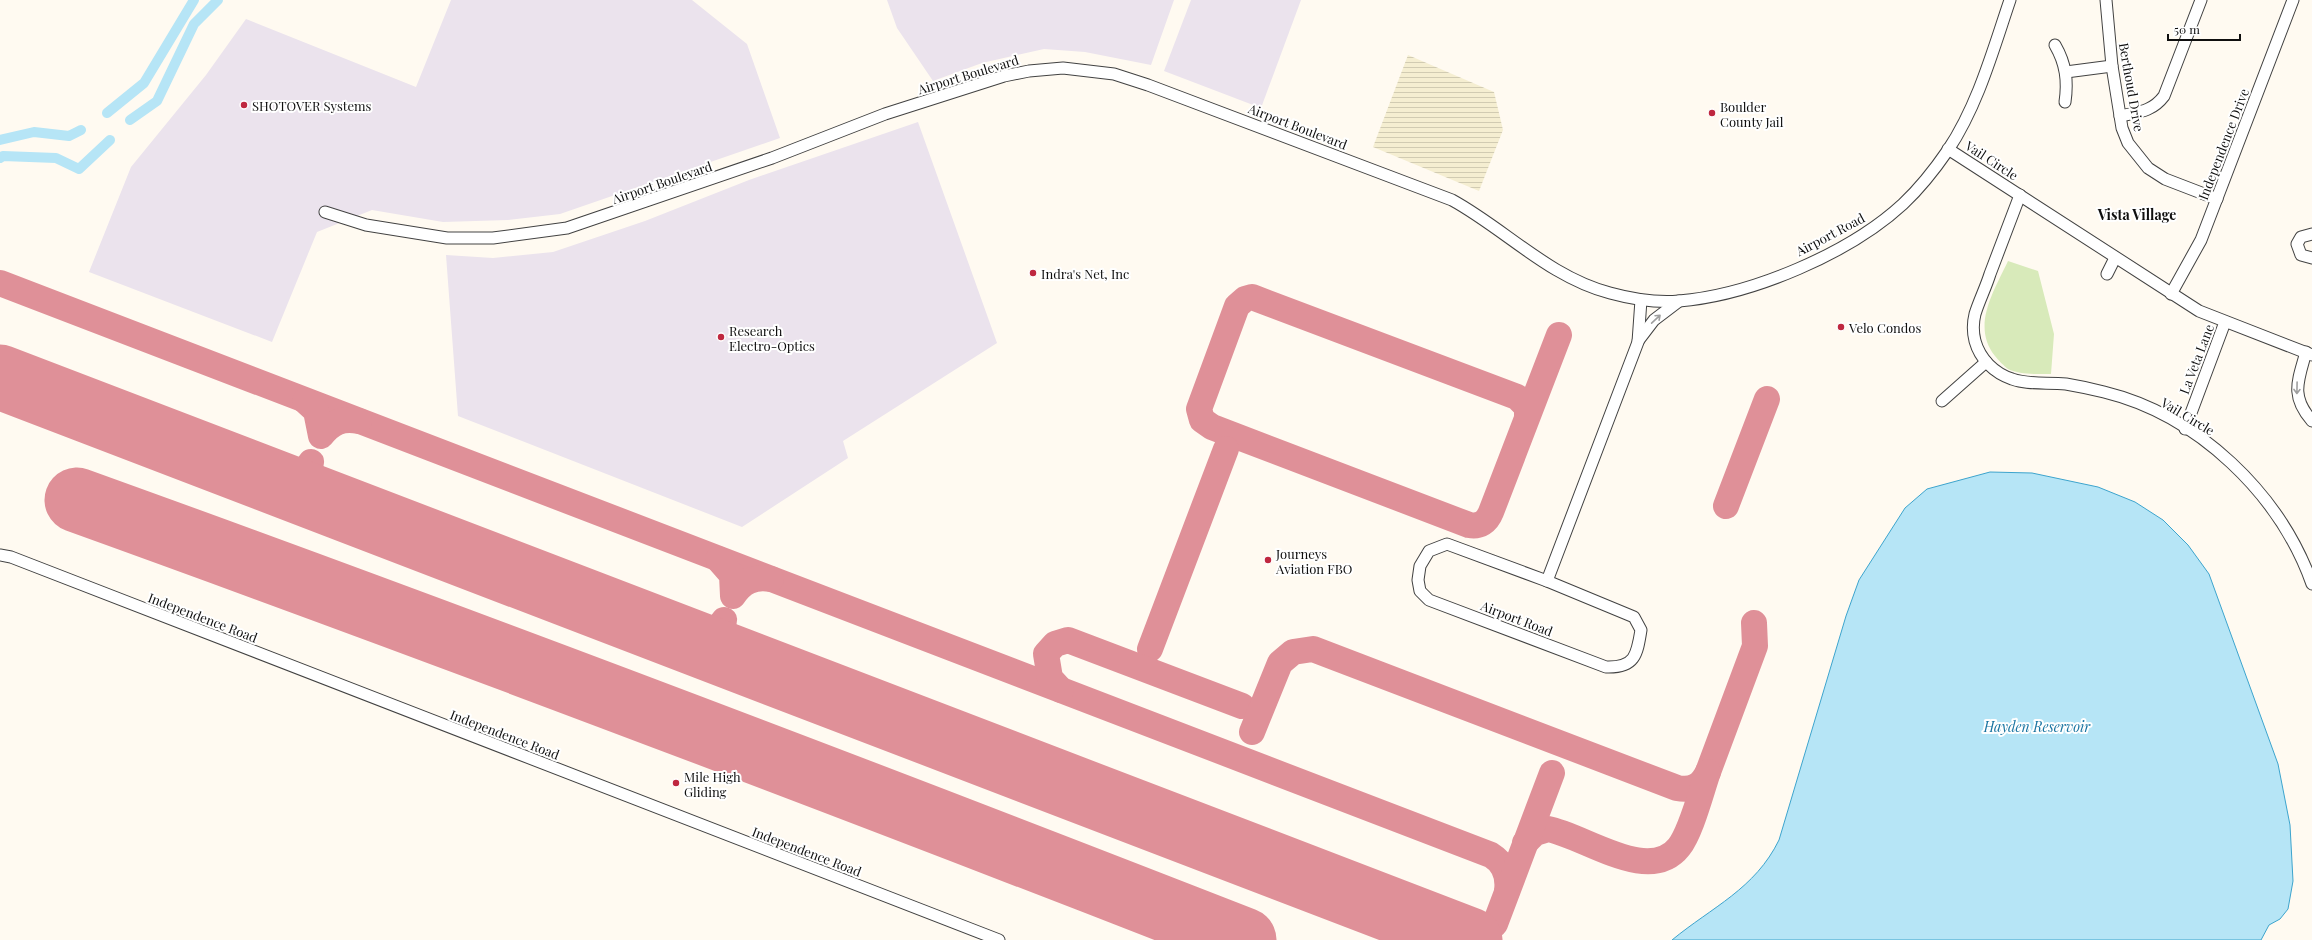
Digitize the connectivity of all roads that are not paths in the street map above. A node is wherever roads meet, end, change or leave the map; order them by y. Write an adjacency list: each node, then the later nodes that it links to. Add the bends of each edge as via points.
1 (2010, 0): 10 (street, Airport Road, via 1969,113)
2 (2106, 0): 6 (street, Berthoud Drive)
3 (2201, 0): 9 (street, via 2164,96 2157,106 2149,110)
4 (2293, 0): 12 (street, Independence Drive)
5 (2055, 45): 7 (street)
6 (2112, 66): 7 (street); 9 (street, Berthoud Drive)
7 (2066, 72): 8 (street)
8 (2065, 102)
9 (2120, 116): 12 (street, Berthoud Drive, via 2128,143 2136,157 2148,168 2166,179)
10 (1948, 149): 11 (street, Vail Circle); 20 (street, Airport Road, via 1929,176 1904,203 1855,240 1821,258 1747,287 1722,295)
11 (2020, 195): 15 (street, Vail Circle); 24 (street, Vail Circle, via 1975,314 1975,340)
12 (2217, 199): 18 (street, Independence Drive, via 2201,240)
13 (325, 212): 19 (street, Airport Boulevard, via 366,225 447,238 493,238 567,228 772,158 885,114 1004,76 1044,69 1089,69 1114,74 1195,102 1452,200 1477,214 1562,275 1609,293)
14 (2312, 234): 16 (street, via 2301,237 2297,244 2302,255)
15 (2115, 258): 17 (street); 18 (street, Vail Circle)
16 (2312, 258)
17 (2107, 274)
18 (2171, 294): 21 (street, Vail Circle, via 2199,311)
19 (1641, 300): 20 (street, Airport Road); 22 (street, Airport Road)
20 (1679, 301): 22 (street, Airport Road, one-way to 20, via 1654,320)
21 (2226, 322): 23 (street, Vail Circle); 27 (street, La Veta Lane)
22 (1638, 342): 29 (street, Airport Road)
23 (2309, 354): 26 (street, one-way to 26, via 2297,382 2297,397)
24 (1986, 362): 25 (street); 27 (street, Vail Circle, via 1997,372 2013,380 2066,384 2106,392 2144,406)
25 (1942, 401)
26 (2312, 421)
27 (2185, 429): 30 (street, Vail Circle, via 2229,461 2255,487 2287,530)
28 (0, 555): 31 (street, Independence Road, via 11,557)
29 (1547, 581): 29 (street, Airport Road, via 1634,617 1641,630 1634,658 1625,665 1606,667 1429,600 1420,591 1418,580 1420,566 1429,551 1448,544)
30 (2312, 584)
31 (1000, 940)

